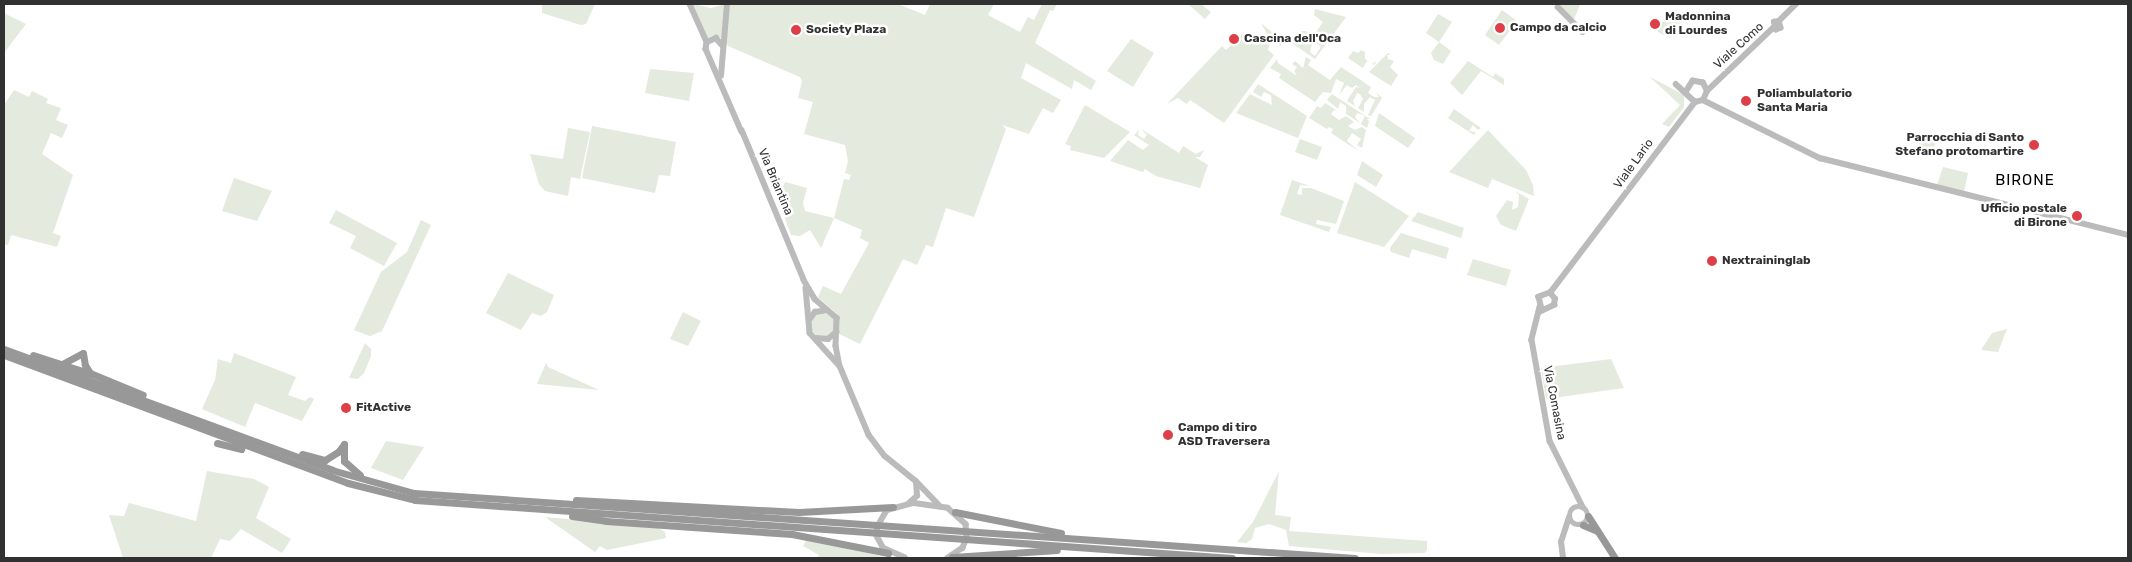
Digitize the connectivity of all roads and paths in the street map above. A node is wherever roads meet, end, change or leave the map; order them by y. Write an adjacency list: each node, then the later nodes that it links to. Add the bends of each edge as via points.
1 (690, 4): 6 (main road)
2 (727, 4): 7 (main road, Via Briantina)
3 (1796, 4): 9 (main road, Viale Como)
4 (1558, 8): 5 (main road)
5 (1583, 32)
6 (707, 42): 7 (main road, via 715,38); 8 (main road, Via Briantina)
7 (722, 46): 8 (main road, via 717,54); 10 (main road, Via Briantina)
8 (710, 53): 10 (main road, Via Briantina)
9 (1718, 78): 11 (main road, Viale Como); 14 (main road, Viale Como)
10 (722, 83): 19 (main road, Via Briantina)
11 (1703, 83): 12 (main road, via 1693,81); 14 (main road)
12 (1688, 84): 13 (main road); 13 (main road, via 1676,84)
13 (1687, 95): 15 (main road); 16 (main road, Viale Lario)
14 (1706, 95): 15 (main road); 18 (main road, via 1716,104 1820,158)
15 (1694, 102): 16 (main road, Viale Lario)
16 (1686, 110): 17 (main road, Viale Lario)
17 (1597, 231): 20 (main road, Via Comasina)
18 (2128, 235)
19 (804, 280): 22 (main road, Via Briantina, via 815,299); 23 (main road, Via Briantina, via 809,302)
20 (1552, 294): 21 (main road, Via Comasina, via 1539,297); 21 (main road, Via Comasina, via 1553,307)
21 (1540, 309): 36 (main road, Via Comasina, via 1532,340 1550,441)
22 (829, 311): 23 (main road, via 815,312); 24 (main road, via 837,318)
23 (808, 322): 25 (main road)
24 (837, 331): 25 (main road, via 828,339); 29 (main road)
25 (814, 337): 29 (main road)
26 (7, 351): 28 (highway); 31 (highway)
27 (4, 355): 33 (highway)
28 (62, 364): 30 (highway); 30 (highway, via 83,353 85,365)
29 (840, 366): 34 (main road, via 877,449)
30 (94, 375): 31 (highway, via 132,390)
31 (151, 402): 33 (highway)
32 (217, 443): 33 (highway)
33 (275, 453): 35 (highway); 35 (highway, via 289,449 325,460 344,444 344,461 348,468); 42 (highway, via 394,496)
34 (916, 481): 38 (main road, via 917,496); 39 (main road)
35 (377, 484): 37 (highway, via 414,493)
36 (1575, 493): 41 (main road, Via Comasina); 43 (main road)
37 (543, 501): 40 (highway, via 599,499 791,512); 49 (highway)
38 (907, 504): 39 (main road); 40 (main road)
39 (940, 506): 44 (main road)
40 (893, 507): 52 (main road, via 882,516 876,532 881,546)
41 (1583, 507): 43 (main road); 45 (main road, Via Comasina)
42 (545, 510): 51 (highway); 52 (highway, via 606,521 792,534)
43 (1572, 510): 46 (main road)
44 (954, 512): 49 (highway); 54 (main road, via 966,524 967,538 963,548)
45 (1588, 516): 47 (main road); 48 (highway)
46 (1570, 517): 47 (main road); 50 (main road)
47 (1580, 525): 48 (highway); 50 (main road, via 1567,531)
48 (1600, 532): 58 (highway)
49 (1086, 539): 56 (highway)
50 (1561, 542): 57 (main road)
51 (1084, 548): 54 (highway); 55 (highway)
52 (888, 553): 53 (main road)
53 (904, 558)
54 (950, 558)
55 (1232, 558)
56 (1355, 558)
57 (1562, 558)
58 (1616, 558)

